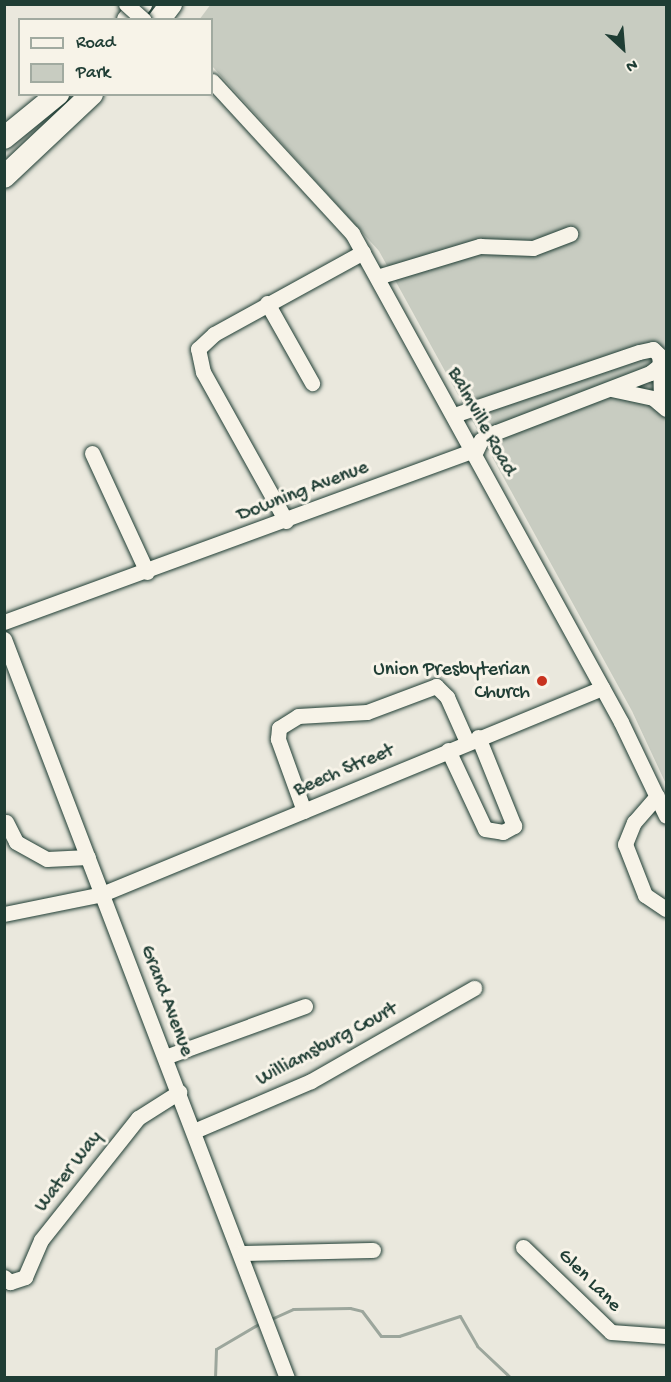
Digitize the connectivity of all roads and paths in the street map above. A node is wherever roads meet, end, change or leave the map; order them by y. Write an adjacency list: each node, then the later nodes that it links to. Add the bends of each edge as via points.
1 (126, 4): 5 (street, bridge)
2 (141, 4): 4 (highway)
3 (171, 4): 6 (highway)
4 (130, 18)
5 (142, 18)
6 (160, 18)
7 (213, 82): 13 (street, Balmville Road, via 325,200)
8 (56, 96): 10 (highway)
9 (90, 96): 11 (highway)
10 (4, 138)
11 (4, 177)
12 (570, 234): 14 (street, via 533,248 480,246)
13 (363, 252): 14 (street, Balmville Road); 15 (street)
14 (377, 277): 20 (street, Balmville Road)
15 (267, 303): 17 (street); 23 (street, via 214,334 197,356)
16 (663, 365): 18 (street); 19 (street); 20 (street, via 653,349 639,352)
17 (312, 383)
18 (608, 389): 19 (street); 21 (street, via 496,432 481,440)
19 (664, 406)
20 (454, 415): 21 (street, Balmville Road)
21 (474, 451): 23 (street, Downing Avenue); 27 (street, Balmville Road)
22 (92, 453): 24 (street)
23 (286, 521): 24 (street, Downing Avenue)
24 (147, 572): 25 (street, Downing Avenue)
25 (4, 622)
26 (4, 639): 34 (street, Grand Avenue)
27 (602, 688): 28 (street, Beech Street); 30 (street, Balmville Road)
28 (472, 739): 29 (street, Beech Street); 29 (street, via 514,826 503,832 494,834 485,829); 31 (street, via 436,686 367,711 298,716 279,728 278,739)
29 (448, 750): 31 (street, Beech Street)
30 (657, 796): 32 (street, Balmville Road); 36 (street, via 634,822 625,844 645,895)
31 (304, 811): 35 (street, Beech Street)
32 (666, 816)
33 (6, 822): 34 (street, via 16,842 47,859)
34 (88, 856): 35 (street, Grand Avenue)
35 (102, 894): 37 (street, Beech Street); 40 (street, Grand Avenue)
36 (666, 909)
37 (4, 914)
38 (474, 988): 42 (street, Williamsburg Court, via 311,1081)
39 (305, 1006): 40 (street)
40 (165, 1058): 41 (street, Grand Avenue)
41 (178, 1092): 42 (street, Grand Avenue); 46 (street, Water Way, via 138,1119 42,1240 25,1277 10,1282)
42 (194, 1131): 45 (street, Grand Avenue)
43 (523, 1247): 47 (street, Glen Lane, via 611,1332)
44 (373, 1250): 45 (street)
45 (241, 1253): 48 (street, Grand Avenue)
46 (4, 1277)
47 (666, 1336)
48 (287, 1377)

